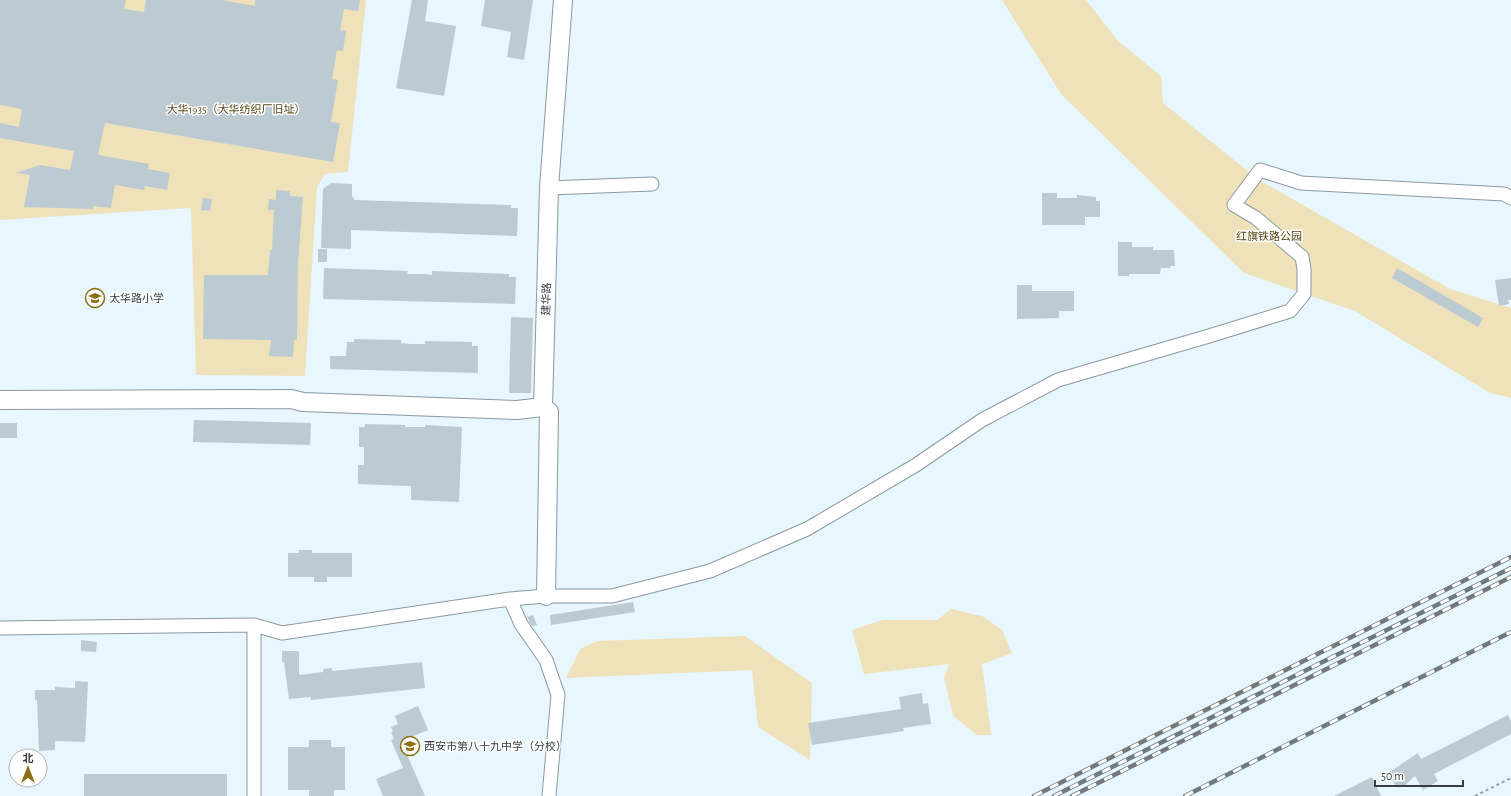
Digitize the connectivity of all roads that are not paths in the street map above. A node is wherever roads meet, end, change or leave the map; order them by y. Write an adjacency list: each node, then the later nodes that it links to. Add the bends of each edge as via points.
1 (563, 0): 3 (street, 建华路)
2 (652, 184): 3 (street)
3 (549, 188): 6 (street, 建华路)
4 (1511, 198): 7 (street, via 1504,194 1301,183 1260,170 1234,205 1256,218 1302,257 1304,294 1290,311 1058,380 982,420 916,466 808,529 710,571 612,596)
5 (0, 400): 6 (street, via 291,399 303,402 517,410)
6 (543, 407): 7 (street, 建华路, via 549,412)
7 (546, 596): 8 (street)
8 (510, 599): 9 (street, via 282,633); 12 (street, via 521,624 546,660 558,695)
9 (254, 625): 10 (street); 11 (street)
10 (0, 628)
11 (254, 796)
12 (549, 796)

